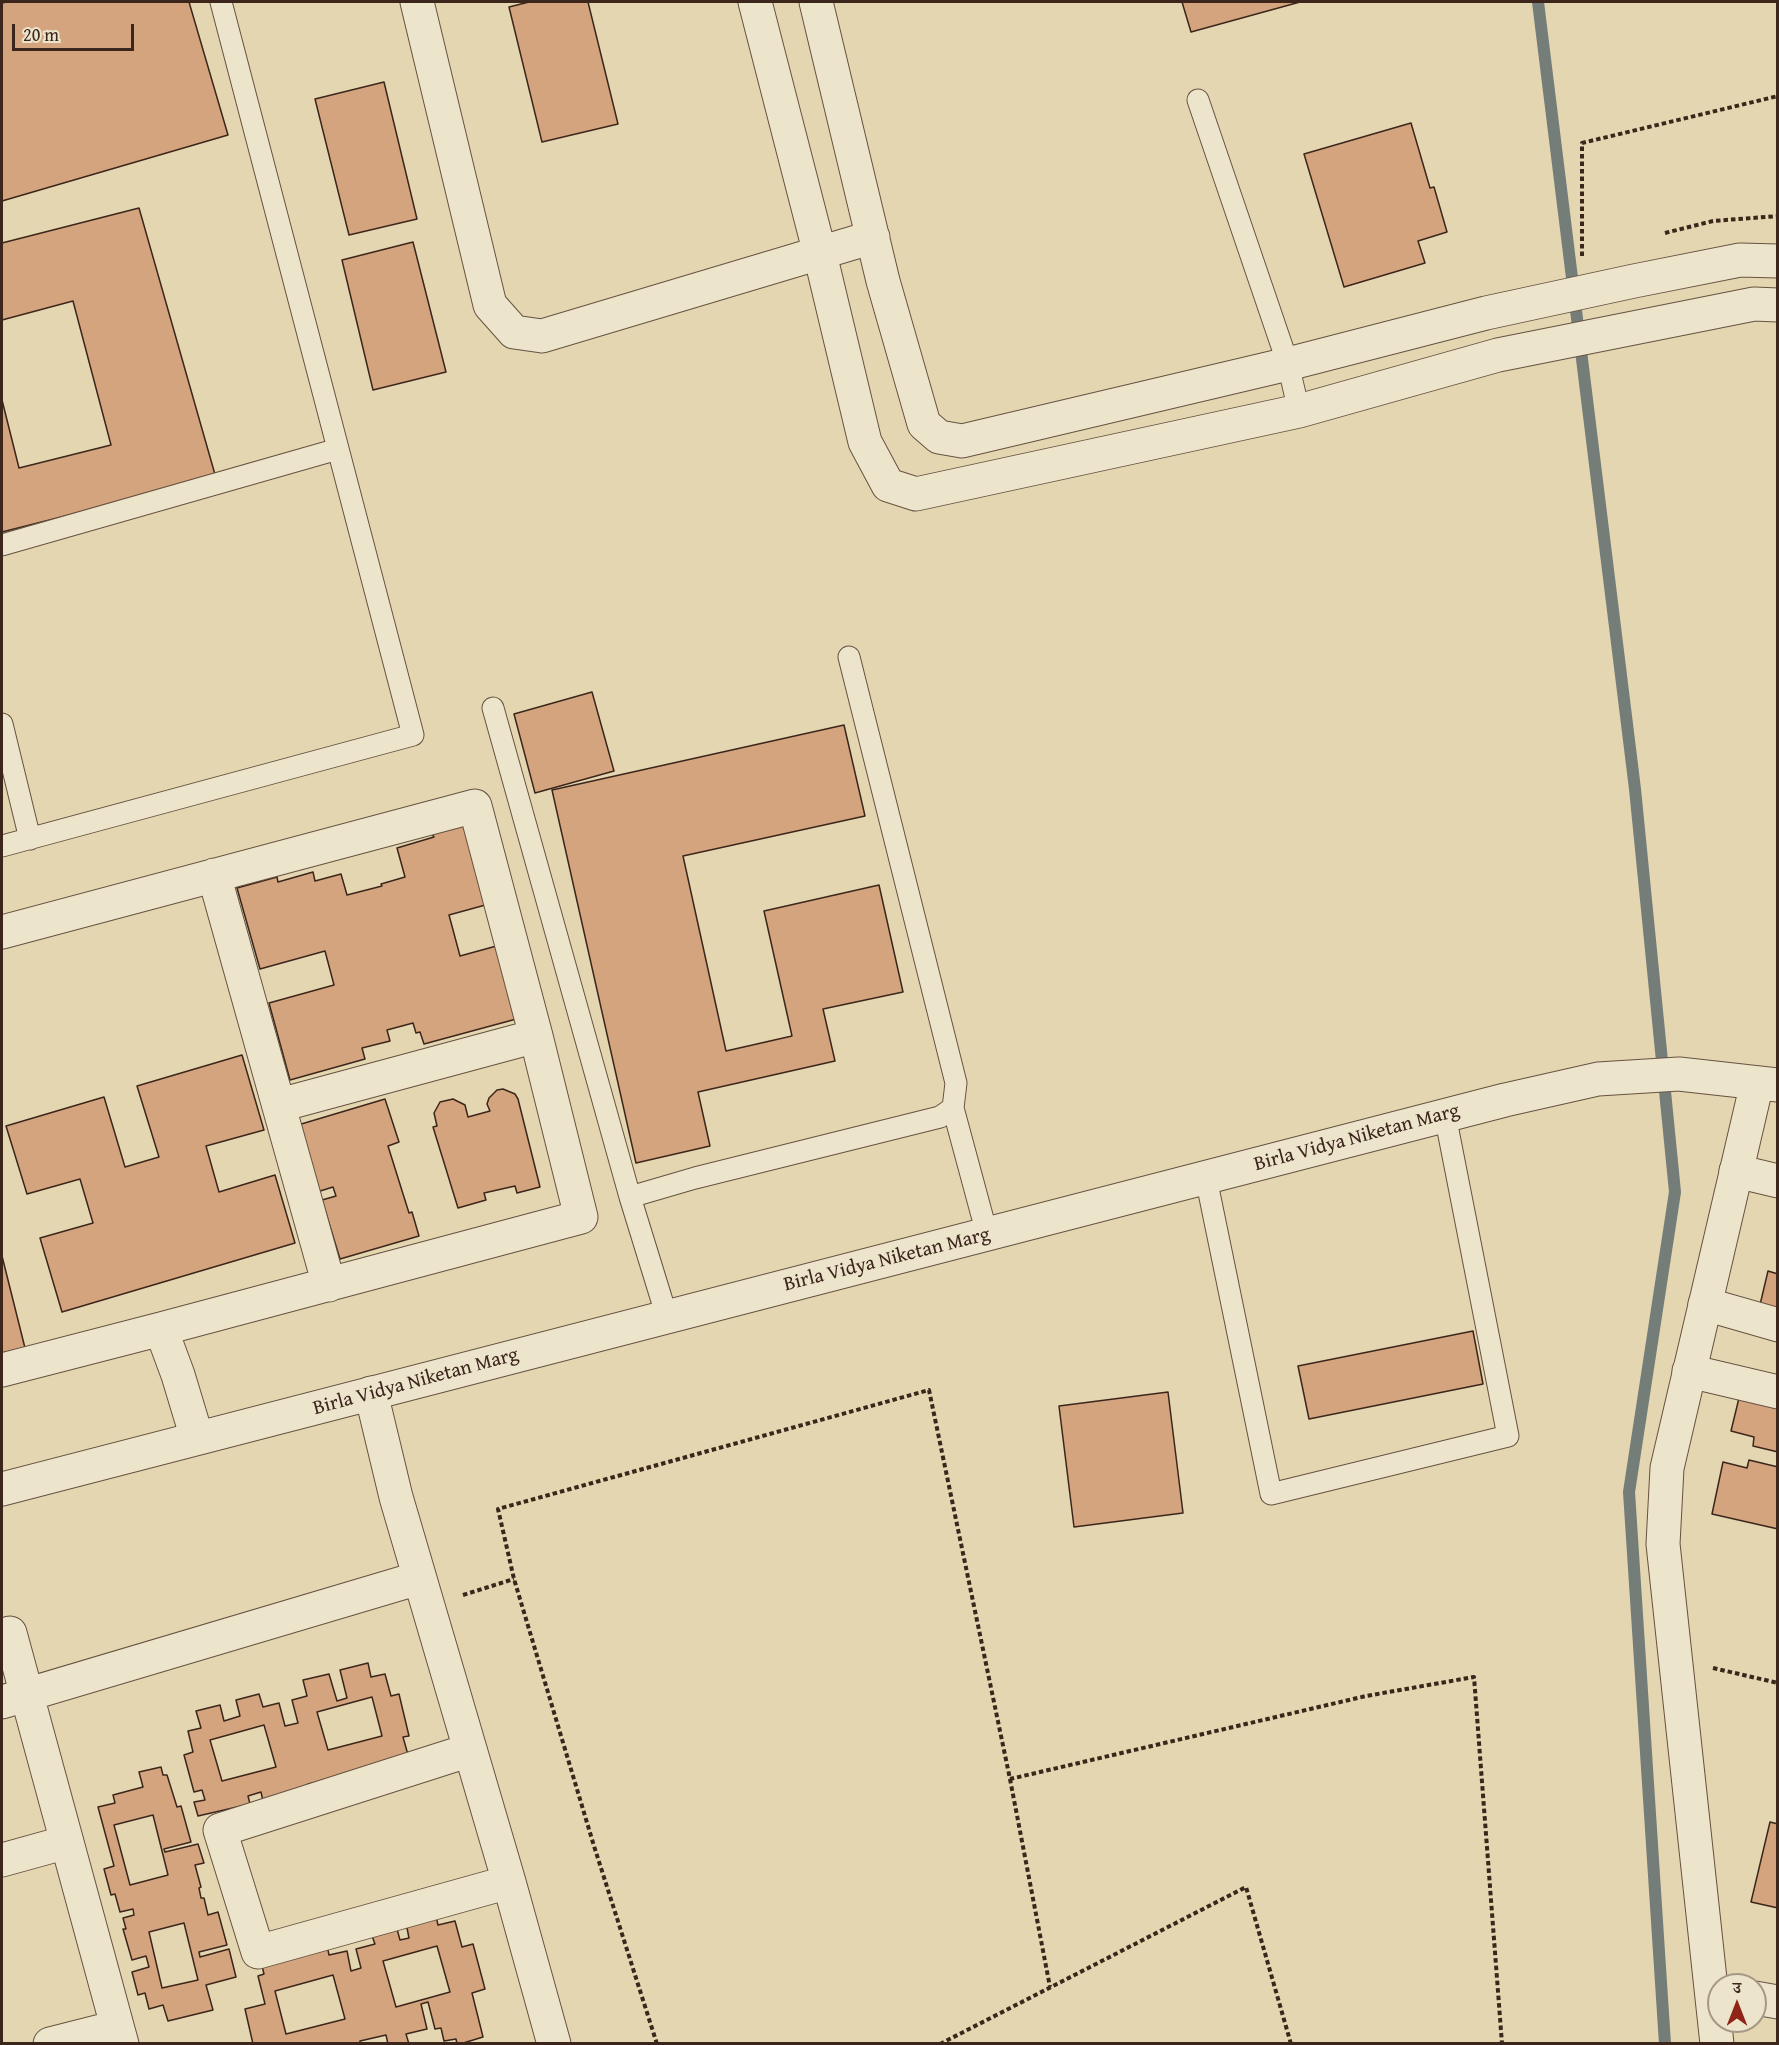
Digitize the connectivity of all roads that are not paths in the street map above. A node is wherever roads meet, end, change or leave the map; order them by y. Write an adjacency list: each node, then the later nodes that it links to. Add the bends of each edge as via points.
1 (221, 2): 14 (lane)
2 (417, 2): 7 (street, via 490,305 514,332 542,336)
3 (755, 2): 7 (street)
4 (816, 2): 6 (street)
5 (1198, 100): 12 (lane)
6 (873, 237): 7 (street); 12 (street, via 924,424 939,437 962,441)
7 (820, 254): 13 (street, via 865,442 888,485 916,494)
8 (1778, 261): 10 (street, via 1740,260)
9 (1778, 305): 11 (street, via 1754,304)
10 (1486, 313): 11 (street); 12 (street)
11 (1498, 355): 13 (street)
12 (1288, 364): 13 (lane)
13 (1299, 411)
14 (338, 449): 15 (lane); 19 (lane, via 413,735)
15 (2, 545)
16 (849, 657): 26 (lane, via 956,1083)
17 (493, 708): 31 (lane)
18 (2, 724): 19 (lane)
19 (30, 839): 20 (lane)
20 (2, 846)
21 (214, 874): 22 (street); 23 (street, via 475,806); 25 (street)
22 (2, 932)
23 (536, 1036): 25 (street); 33 (street, via 582,1217)
24 (1767, 1084): 27 (street, Birla Vidya Niketan Marg, via 1679,1074 1598,1079); 28 (street)
25 (280, 1105): 33 (street)
26 (953, 1108): 31 (lane, via 940,1118); 32 (lane)
27 (1444, 1115): 29 (street, Birla Vidya Niketan Marg); 29 (lane, via 1508,1436 1271,1494)
28 (1736, 1171): 30 (street); 34 (street)
29 (1206, 1178): 32 (street, Birla Vidya Niketan Marg)
30 (1778, 1181)
31 (630, 1197): 35 (lane)
32 (987, 1234): 35 (street, Birla Vidya Niketan Marg)
33 (329, 1285): 37 (street)
34 (1705, 1304): 36 (street); 39 (street)
35 (667, 1317): 41 (street, Birla Vidya Niketan Marg)
36 (1778, 1325)
37 (161, 1329): 38 (street); 42 (street)
38 (2, 1370)
39 (1689, 1371): 40 (street); 51 (street, via 1667,1468 1663,1544)
40 (1778, 1392)
41 (370, 1394): 42 (street, Birla Vidya Niketan Marg); 44 (street)
42 (197, 1438): 43 (street, Birla Vidya Niketan Marg)
43 (2, 1489)
44 (424, 1592): 46 (street); 47 (street)
45 (10, 1633): 46 (street)
46 (14, 1698): 48 (street)
47 (470, 1750): 50 (street); 50 (street, via 220,1830 258,1952)
48 (67, 1842): 49 (street); 52 (street)
49 (2, 1860)
50 (509, 1882): 54 (street)
51 (1713, 1973)
52 (119, 2035): 53 (street)
53 (50, 2043)
54 (554, 2043)

